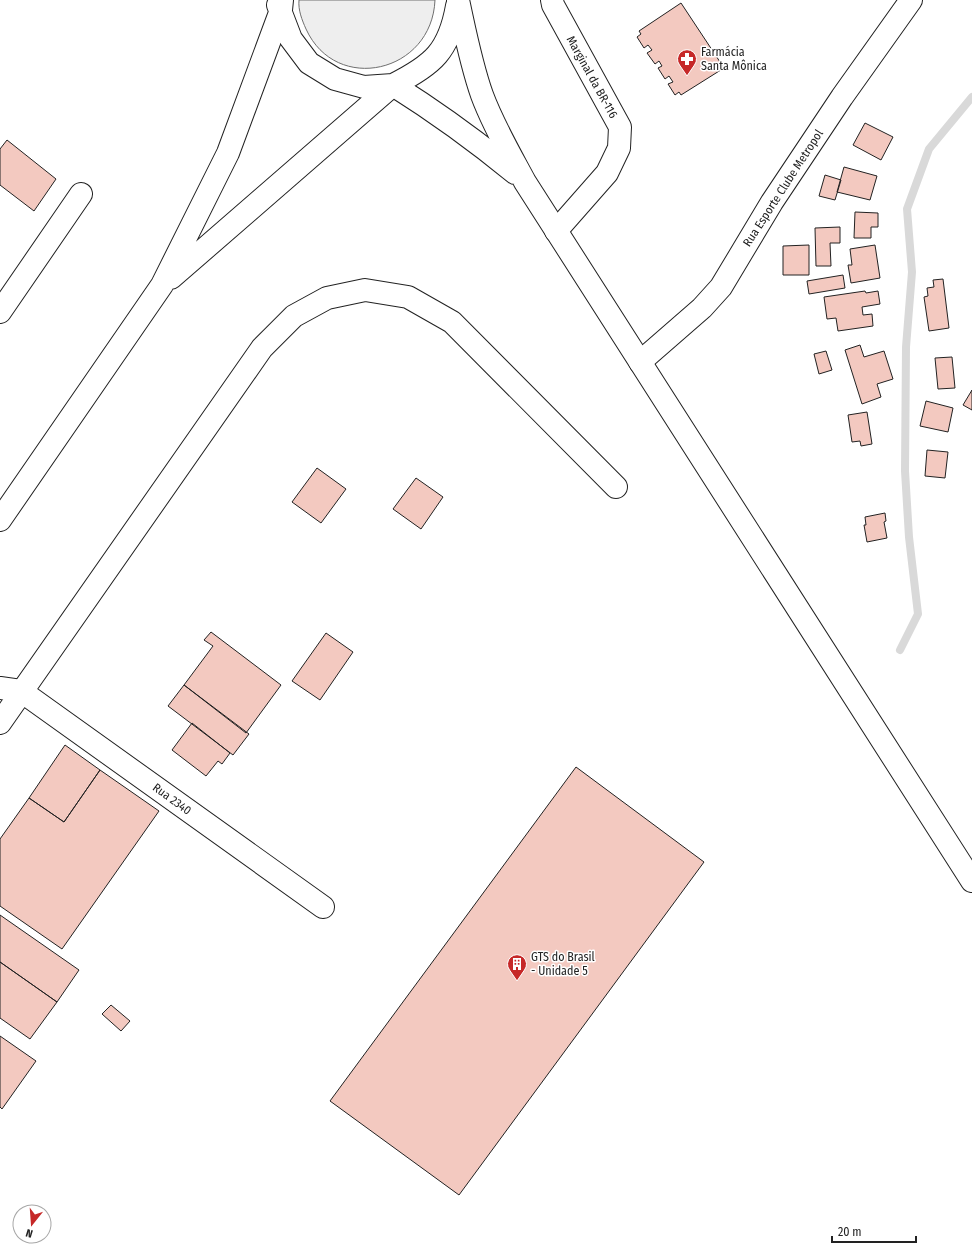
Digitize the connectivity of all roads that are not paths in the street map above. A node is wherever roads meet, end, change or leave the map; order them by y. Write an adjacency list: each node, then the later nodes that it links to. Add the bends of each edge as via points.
1 (458, 0): 5 (main road, via 453,28 440,53 419,72); 6 (main road, via 468,48 482,95 502,140)
2 (552, 0): 8 (main road, Marginal da BR-116, via 620,127 618,148 607,173)
3 (911, 0): 11 (main road, Rua Esporte Clube Metropol, via 837,104 772,202 721,287 702,308)
4 (279, 3): 5 (main road, via 291,39 309,63 334,79 356,85); 9 (main road, via 228,153)
5 (393, 85): 6 (main road, via 440,114); 9 (main road)
6 (525, 182): 8 (main road)
7 (81, 194): 10 (main road)
8 (556, 231): 11 (main road)
9 (162, 285): 13 (main road)
10 (0, 312)
11 (640, 362): 17 (main road)
12 (616, 487): 15 (main road, via 452,322 408,297 365,290 327,298 294,316 262,348)
13 (0, 520)
14 (0, 688): 15 (main road)
15 (21, 691): 16 (main road); 18 (main road, Rua 2340)
16 (0, 723)
17 (972, 881)
18 (323, 907)

